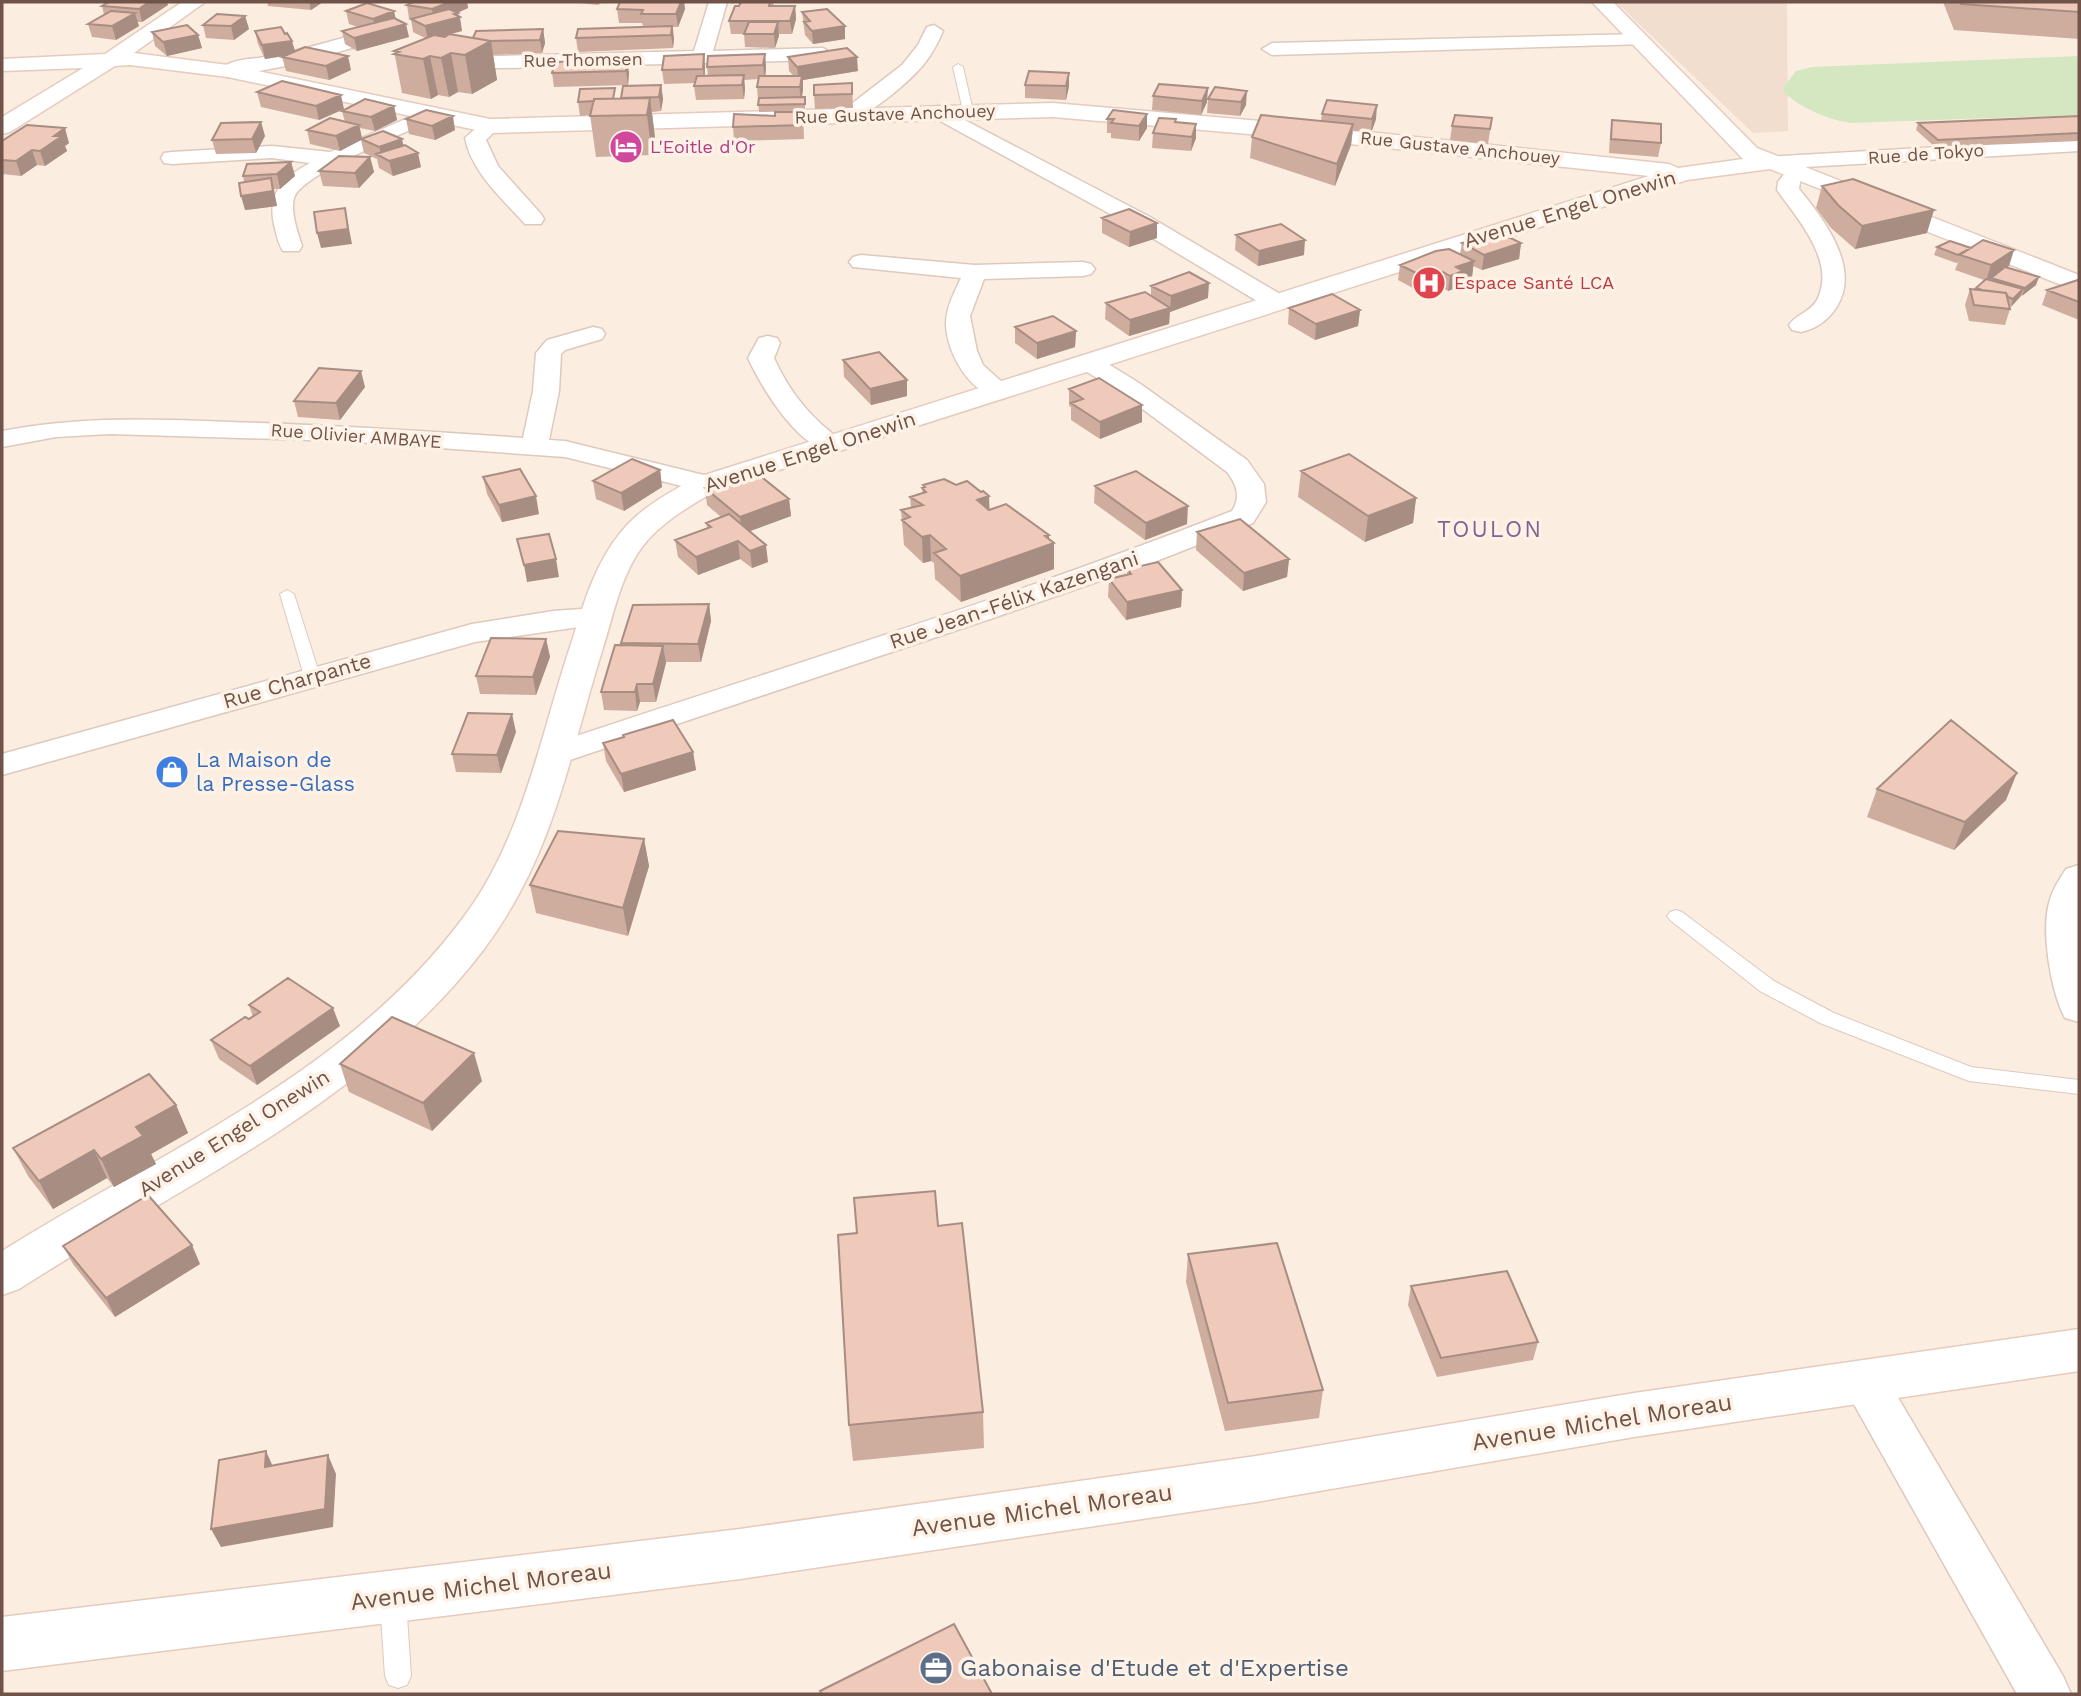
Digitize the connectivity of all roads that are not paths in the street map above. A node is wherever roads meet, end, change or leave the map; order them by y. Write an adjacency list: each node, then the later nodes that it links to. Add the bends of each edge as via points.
1 (195, 2): 10 (street)
2 (718, 2): 9 (street)
3 (1602, 2): 6 (street)
4 (402, 27): 14 (street, via 296,58)
5 (934, 30): 18 (street, via 916,64)
6 (1640, 40): 7 (street); 24 (street, via 1749,153)
7 (1272, 49)
8 (823, 54): 9 (street, Rue Thomsen)
9 (702, 57): 11 (street, Rue Thomsen)
10 (110, 60): 12 (street); 14 (street, Rue Gustave Anchouey); 20 (street)
11 (464, 63)
12 (2, 65)
13 (958, 67): 15 (lane)
14 (228, 71): 17 (street, Rue Gustave Anchouey)
15 (968, 111): 16 (street, Rue Gustave Anchouey); 25 (street, Rue Gustave Anchouey, via 1102,113)
16 (938, 113): 18 (street, Rue Gustave Anchouey); 32 (street, via 1142,222)
17 (428, 115): 19 (street, Rue Gustave Anchouey); 23 (street)
18 (848, 116): 19 (street, Rue Gustave Anchouey)
19 (490, 126): 26 (street, via 475,138 475,149)
20 (2, 127)
21 (2079, 145): 24 (street, Rue de Tokyo)
22 (172, 158): 23 (street, via 272,152)
23 (334, 159): 27 (street, via 296,180 284,195)
24 (1785, 167): 25 (street, Avenue Engel Onewin); 31 (street); 33 (street, via 1788,190 1822,236 1833,268 1827,308 1819,318)
25 (1685, 173): 32 (street, Avenue Engel Onewin)
26 (533, 219)
27 (290, 246)
28 (861, 262): 30 (street)
29 (1083, 269): 30 (street)
30 (975, 272): 37 (street, via 958,316 964,351 972,369)
31 (2079, 284)
32 (1276, 302): 36 (street, Avenue Engel Onewin)
33 (1801, 325)
34 (593, 334): 40 (street, via 556,345 549,353)
35 (768, 343): 39 (street, via 761,358 769,377 786,402)
36 (1087, 362): 37 (street, Avenue Engel Onewin); 45 (street, Rue Jean-Félix Kazengani, via 1237,466 1250,484 1252,502 1243,517 985,611)
37 (998, 390): 39 (street, Avenue Engel Onewin)
38 (2, 439): 40 (street, Rue Olivier AMBAYE, via 56,429 158,426)
39 (829, 444): 41 (street, Avenue Engel Onewin)
40 (534, 447): 41 (street, Rue Olivier AMBAYE, via 565,449)
41 (706, 484): 43 (street, Avenue Engel Onewin, via 660,513 633,537 618,558)
42 (287, 594): 44 (lane)
43 (596, 617): 44 (street, Rue Charpante, via 472,633); 45 (street, Avenue Engel Onewin)
44 (312, 676): 46 (street, Rue Charpante)
45 (555, 754): 51 (street, Avenue Engel Onewin, via 521,855 490,911 448,966 402,1014 313,1087 237,1137)
46 (2, 765)
47 (2079, 877): 49 (street, via 2066,912 2068,956)
48 (1676, 916): 50 (lane, via 1767,986 1828,1018 1969,1074)
49 (2079, 1007)
50 (2079, 1087)
51 (2, 1275)
52 (2079, 1350): 53 (street, Avenue Michel Moreau)
53 (1865, 1383): 54 (street, Avenue Michel Moreau, via 823,1542); 57 (street)
54 (393, 1597): 55 (street, Avenue Michel Moreau); 56 (lane)
55 (2, 1644)
56 (398, 1676)
57 (2045, 1694)

